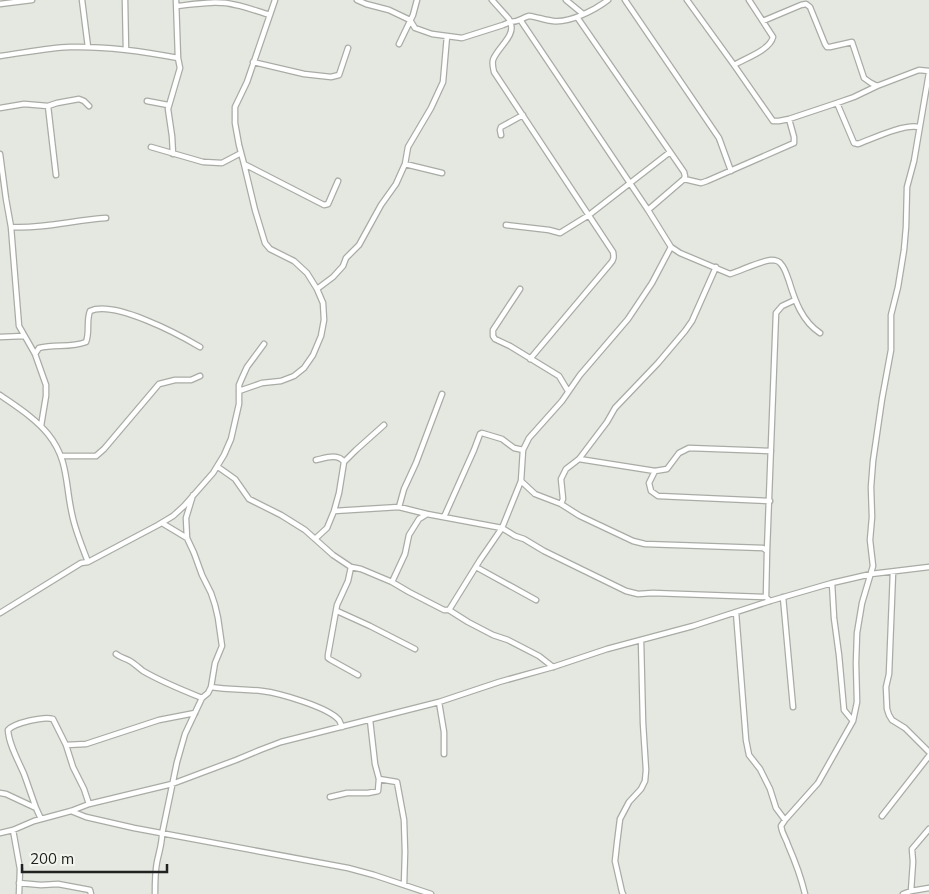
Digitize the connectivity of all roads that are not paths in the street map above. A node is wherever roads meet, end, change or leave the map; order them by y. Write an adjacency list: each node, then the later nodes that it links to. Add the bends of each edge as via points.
1 (32, 0): 14 (street)
2 (82, 0): 25 (street)
3 (125, 0): 27 (street)
4 (176, 0): 15 (street)
5 (275, 0): 17 (street)
6 (356, 0): 19 (street)
7 (417, 0): 19 (street)
8 (492, 0): 21 (street)
9 (566, 0): 16 (street)
10 (608, 0): 16 (street)
11 (625, 0): 51 (street, via 719,138)
12 (687, 0): 31 (street)
13 (749, 0): 22 (street)
14 (0, 4)
15 (177, 6): 17 (street, via 226,3); 29 (street)
16 (583, 14): 18 (street)
17 (270, 15): 30 (street)
18 (577, 17): 20 (street, via 558,21 529,16); 45 (street)
19 (410, 20): 23 (street, via 415,28); 24 (street)
20 (521, 21): 21 (street); 56 (street)
21 (510, 22): 23 (street, via 462,38); 40 (street, via 512,29 492,65)
22 (763, 22): 31 (street, via 774,37 772,42); 33 (street, via 806,4 824,44 827,47 852,42 864,78)
23 (447, 36): 50 (street, via 443,82 408,147)
24 (399, 44)
25 (88, 47): 27 (street); 28 (street)
26 (348, 48): 30 (street, via 338,75 331,77)
27 (126, 50): 29 (street)
28 (0, 56)
29 (178, 58): 36 (street, via 180,68)
30 (253, 62): 46 (street, via 234,107)
31 (734, 64): 41 (street, via 772,121)
32 (929, 72): 33 (street, via 919,70); 42 (street)
33 (877, 86): 35 (street)
34 (147, 101): 36 (street)
35 (837, 103): 41 (street); 42 (street, via 854,143 912,126)
36 (168, 105): 48 (street)
37 (48, 106): 38 (street, via 79,99); 39 (street, via 24,104); 53 (street)
38 (89, 106)
39 (0, 108)
40 (523, 115): 43 (street, via 501,127); 58 (street)
41 (789, 119): 51 (street, via 794,143)
42 (920, 128): 107 (street, via 907,187 904,250 891,315 891,350 873,461)
43 (501, 134)
44 (151, 147): 48 (street)
45 (670, 152): 54 (street, via 684,172); 56 (street)
46 (241, 153): 48 (street, via 222,163); 49 (street)
47 (0, 154): 61 (street)
48 (173, 154)
49 (244, 164): 55 (street, via 324,205 328,204); 64 (street, via 265,243 307,273)
50 (405, 164): 52 (street); 64 (street, via 358,246 333,277)
51 (731, 171): 54 (street, via 707,181)
52 (442, 173)
53 (56, 175)
54 (684, 180): 57 (street)
55 (338, 181)
56 (630, 184): 57 (street); 58 (street)
57 (648, 210): 62 (street)
58 (589, 215): 60 (street, via 560,233); 73 (street, via 613,252 614,260)
59 (106, 218): 61 (street)
60 (506, 225)
61 (11, 227): 69 (street, via 19,326)
62 (671, 247): 63 (street); 75 (street, via 628,319)
63 (716, 267): 66 (street, via 730,274 758,263 777,261 784,268); 84 (street, via 685,331 615,408)
64 (317, 288): 76 (street, via 323,303 324,320 321,336 304,368 281,381)
65 (520, 289): 73 (street, via 492,333 495,339)
66 (795, 300): 67 (street, via 812,327); 82 (street, via 776,313)
67 (820, 333)
68 (0, 336): 69 (street)
69 (24, 336): 72 (street)
70 (264, 344): 76 (street, via 246,367)
71 (200, 346): 72 (street, via 144,319 95,308 88,314 86,342 39,348)
72 (35, 354): 80 (street, via 46,385)
73 (530, 358): 75 (street, via 559,376)
74 (200, 376): 83 (street, via 159,384 96,456)
75 (568, 390): 81 (street)
76 (239, 391): 87 (street, via 231,439)
77 (442, 394): 93 (street)
78 (0, 395): 80 (street)
79 (384, 425): 86 (street)
80 (42, 426): 83 (street)
81 (523, 450): 89 (street); 96 (street, via 502,439 480,434)
82 (771, 451): 88 (street, via 689,448 680,453 667,469); 91 (street)
83 (61, 456): 102 (street, via 72,516)
84 (579, 459): 88 (street); 92 (street, via 563,475)
85 (316, 460): 86 (street, via 336,457)
86 (344, 462): 94 (street)
87 (218, 467): 90 (street); 100 (street, via 235,479 249,499 292,521)
88 (655, 471): 91 (street, via 649,483 651,491 658,496)
89 (521, 481): 92 (street, via 535,494); 98 (street)
90 (193, 495): 97 (street); 99 (street, via 186,518)
91 (770, 501): 101 (street)
92 (561, 504): 101 (street, via 580,516 645,544 763,548)
93 (399, 507): 94 (street); 95 (street)
94 (334, 511): 100 (street, via 327,528)
95 (427, 514): 96 (street); 108 (street, via 419,519 409,535 405,554)
96 (444, 517): 98 (street)
97 (162, 523): 99 (street); 102 (street)
98 (502, 528): 104 (street); 111 (street, via 626,591)
99 (186, 538): 122 (street, via 211,593 223,642)
100 (316, 538): 103 (street)
101 (767, 551): 111 (street)
102 (88, 562): 116 (street, via 81,563)
103 (351, 567): 108 (street); 114 (street)
104 (476, 567): 112 (street); 113 (street)
105 (929, 568): 106 (street)
106 (892, 572): 107 (street); 131 (street, via 887,709 892,720)
107 (871, 574): 109 (street); 128 (street, via 857,633 857,702)
108 (392, 582): 113 (street)
109 (832, 583): 110 (street); 128 (street, via 844,710)
110 (783, 597): 111 (street); 125 (street)
111 (768, 599): 115 (street)
112 (536, 600)
113 (449, 610): 120 (street, via 539,656)
114 (337, 611): 118 (street); 121 (street, via 328,658)
115 (736, 612): 117 (street); 143 (street, via 749,754)
116 (0, 613)
117 (641, 640): 120 (street); 157 (street, via 646,781 620,819 615,861)
118 (415, 649)
119 (116, 654): 123 (street, via 158,679)
120 (553, 667): 124 (street)
121 (358, 675)
122 (211, 687): 123 (street); 129 (street, via 264,691 302,700 338,719)
123 (202, 698): 126 (street)
124 (439, 702): 127 (street); 132 (street)
125 (793, 707)
126 (195, 713): 130 (street, via 159,720 86,744); 135 (street, via 185,734)
127 (370, 720): 129 (street); 134 (street, via 374,764)
128 (853, 721): 143 (street, via 818,783)
129 (342, 727): 135 (street, via 281,742)
130 (66, 745): 138 (street); 139 (street, via 53,719 48,717 18,724 8,730)
131 (929, 752)
132 (444, 754)
133 (929, 756): 141 (street)
134 (380, 779): 137 (street, via 378,791); 149 (street, via 398,782 404,820)
135 (172, 784): 138 (street); 147 (street)
136 (0, 793): 139 (street)
137 (330, 797)
138 (89, 804): 140 (street)
139 (36, 808): 142 (street)
140 (71, 811): 142 (street); 147 (street)
141 (882, 816)
142 (41, 819): 145 (street)
143 (785, 820): 158 (street, via 781,826 782,834)
144 (929, 829): 151 (street, via 912,849)
145 (13, 830): 146 (street); 148 (street, via 20,869)
146 (0, 833)
147 (162, 834): 149 (street, via 348,868); 152 (street)
148 (19, 883): 153 (street); 154 (street, via 78,887 90,890)
149 (404, 885): 156 (street)
150 (929, 888): 151 (street)
151 (911, 891): 159 (street)
152 (155, 893): 155 (street)
153 (19, 894)
154 (91, 894)
155 (149, 894)
156 (431, 894)
157 (624, 894)
158 (805, 894)
159 (903, 894)

